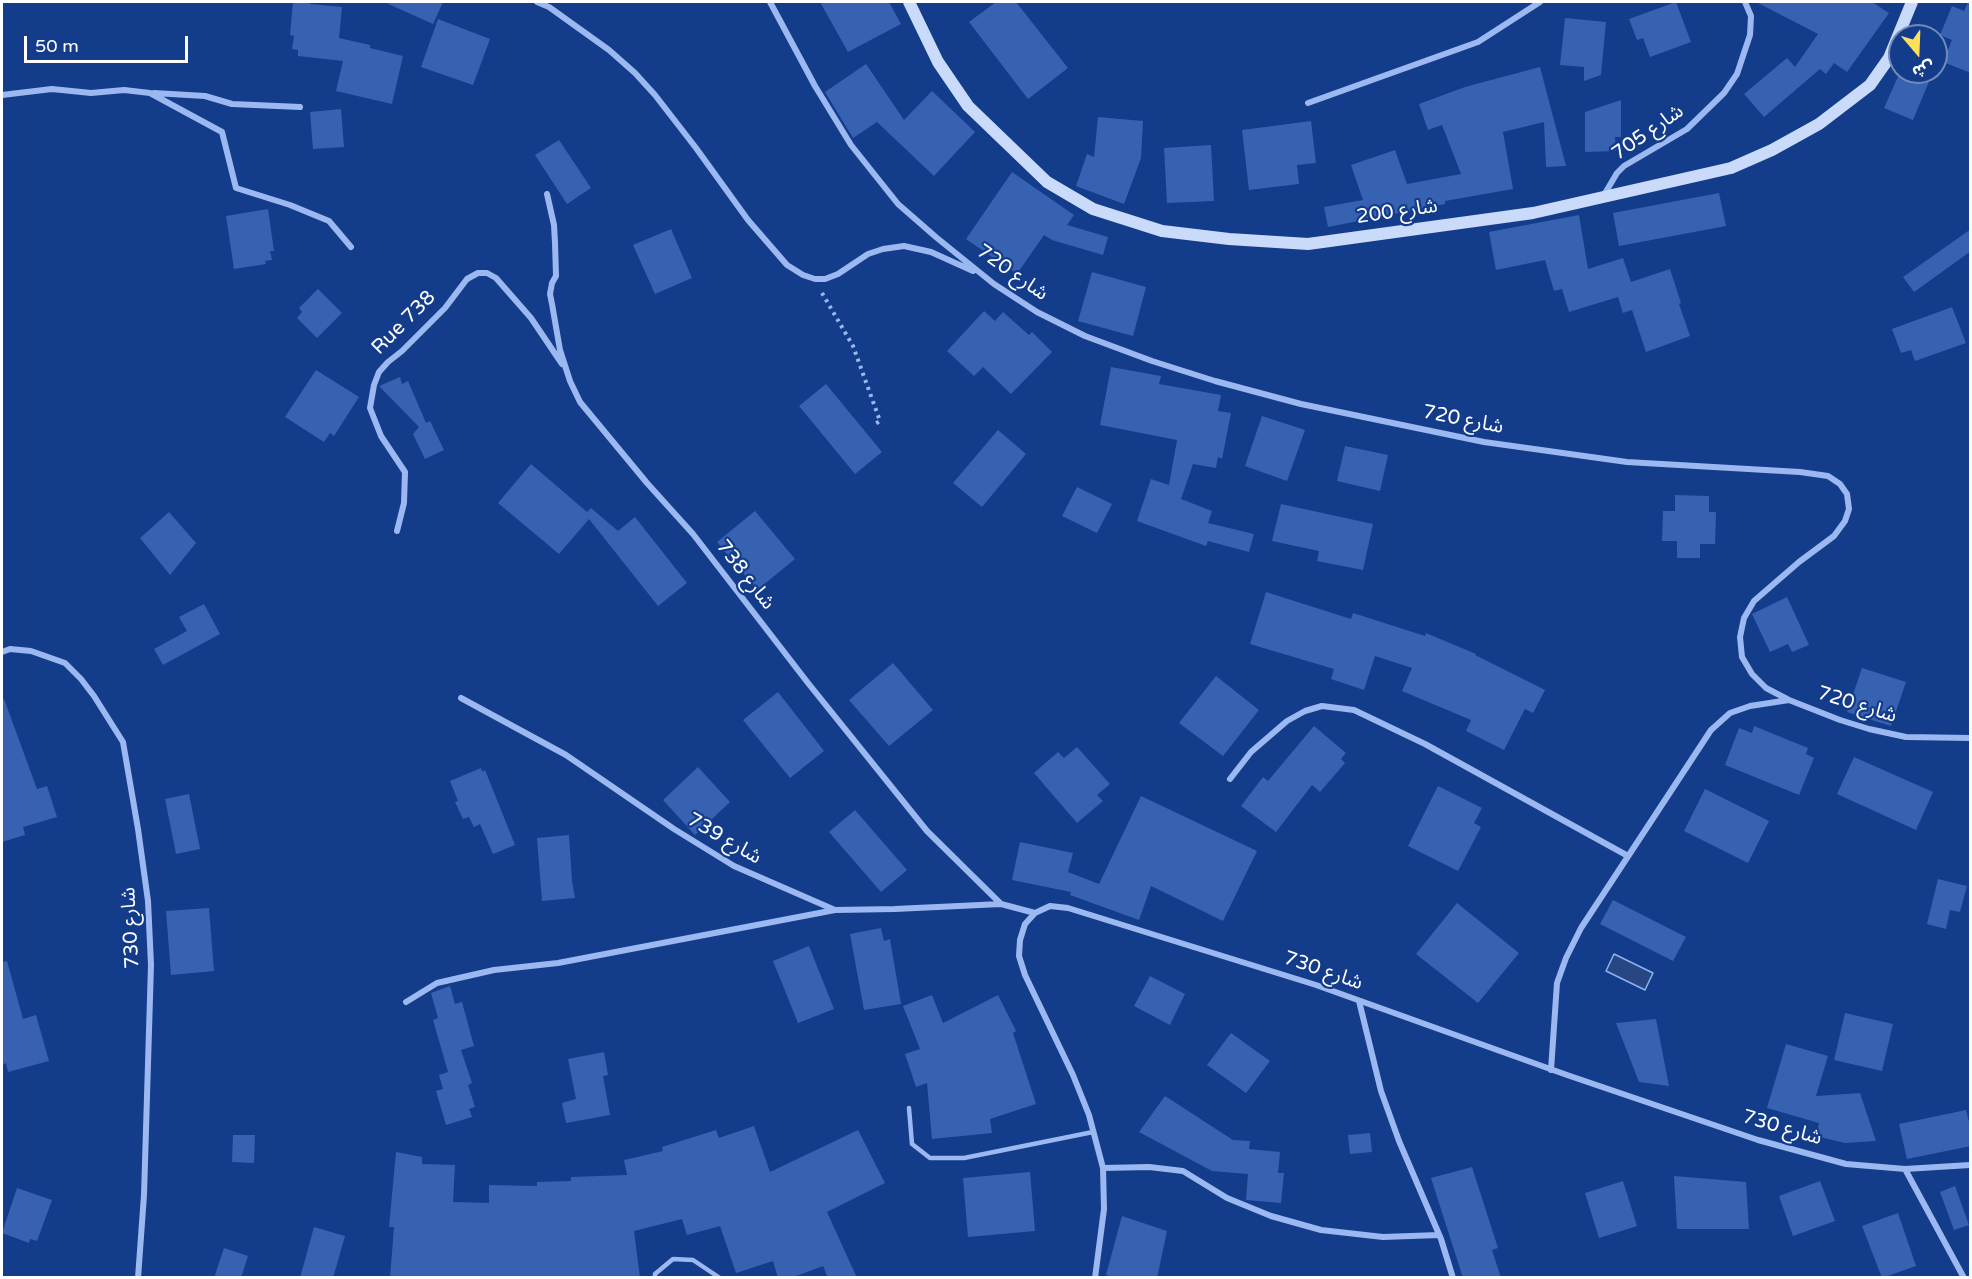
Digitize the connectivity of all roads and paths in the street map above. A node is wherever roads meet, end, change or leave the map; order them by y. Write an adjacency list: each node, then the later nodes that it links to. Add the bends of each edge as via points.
1 (537, 2): 14 (street, via 609,50 635,73 787,265)
2 (770, 2): 15 (street, شارع 720, via 815,86 876,177 898,204)
3 (909, 2): 12 (main road, شارع 200, via 938,62 968,106 1047,182 1093,209 1162,231 1308,244 1533,213)
4 (1540, 2): 9 (street, via 1478,42)
5 (1745, 2): 12 (street, شارع 705, via 1752,16 1750,35 1737,74 1724,93 1687,129 1624,166)
6 (1912, 2): 12 (main road, شارع 200, via 1889,58 1870,85 1819,124 1731,168)
7 (150, 93): 8 (street, via 52,89); 10 (street, via 205,96 232,104); 13 (street, via 222,132 236,188 329,222)
8 (2, 95)
9 (1308, 103)
10 (300, 107)
11 (547, 194): 16 (street, شارع 738, via 554,225 556,276 550,294)
12 (1603, 198)
13 (351, 247)
14 (814, 279): 15 (street, via 838,274 868,254 904,246 931,252); 17 (path, via 853,346 880,421)
15 (994, 284): 21 (street, شارع 720, via 1036,312 1085,336 1215,381 1301,404 1484,442 1568,454 1828,476 1847,494 1849,509 1845,521 1834,536 1754,601 1744,618 1740,637 1742,657 1752,674 1766,688)
16 (566, 369): 18 (street, Rue 738, via 531,318 496,278 478,273 467,279 445,308 379,372 374,385 370,408 381,436 405,472 404,503); 25 (street, شارع 738, via 588,413 693,534 920,821)
17 (873, 425)
18 (397, 531)
19 (2, 652): 37 (street, شارع 730, via 31,651 65,663 94,696 123,742 148,901 151,964)
20 (461, 698): 26 (street, شارع 739, via 566,755 734,867)
21 (1789, 700): 22 (street, شارع 720, via 1850,723 1906,737); 24 (street, via 1730,713 1711,730)
22 (1971, 738)
23 (1230, 779): 24 (street, via 1251,752 1287,721 1322,706 1354,710 1425,744)
24 (1628, 856): 30 (street, via 1581,928 1557,983)
25 (1001, 904): 26 (street, شارع 739); 27 (street)
26 (835, 910): 29 (street, via 558,963 494,970 437,983)
27 (1035, 912): 28 (street, شارع 730, via 1050,906 1068,908); 32 (street, via 1025,924 1019,956 1073,1075)
28 (1359, 1001): 30 (street, شارع 730); 36 (street, via 1381,1091)
29 (406, 1002)
30 (1551, 1070): 35 (street, شارع 730, via 1758,1140 1846,1164)
31 (909, 1108): 32 (lane, via 912,1144 930,1158 964,1158)
32 (1094, 1132): 34 (street)
33 (1971, 1164): 35 (street, شارع 730)
34 (1103, 1168): 36 (street, via 1183,1171 1227,1198 1270,1216 1321,1230 1383,1237); 40 (street, via 1104,1209)
35 (1905, 1169): 42 (street)
36 (1439, 1235): 41 (street)
37 (138, 1278)
38 (655, 1278): 39 (lane, via 673,1259 693,1260)
39 (720, 1278)
40 (1095, 1278)
41 (1453, 1278)
42 (1964, 1278)

